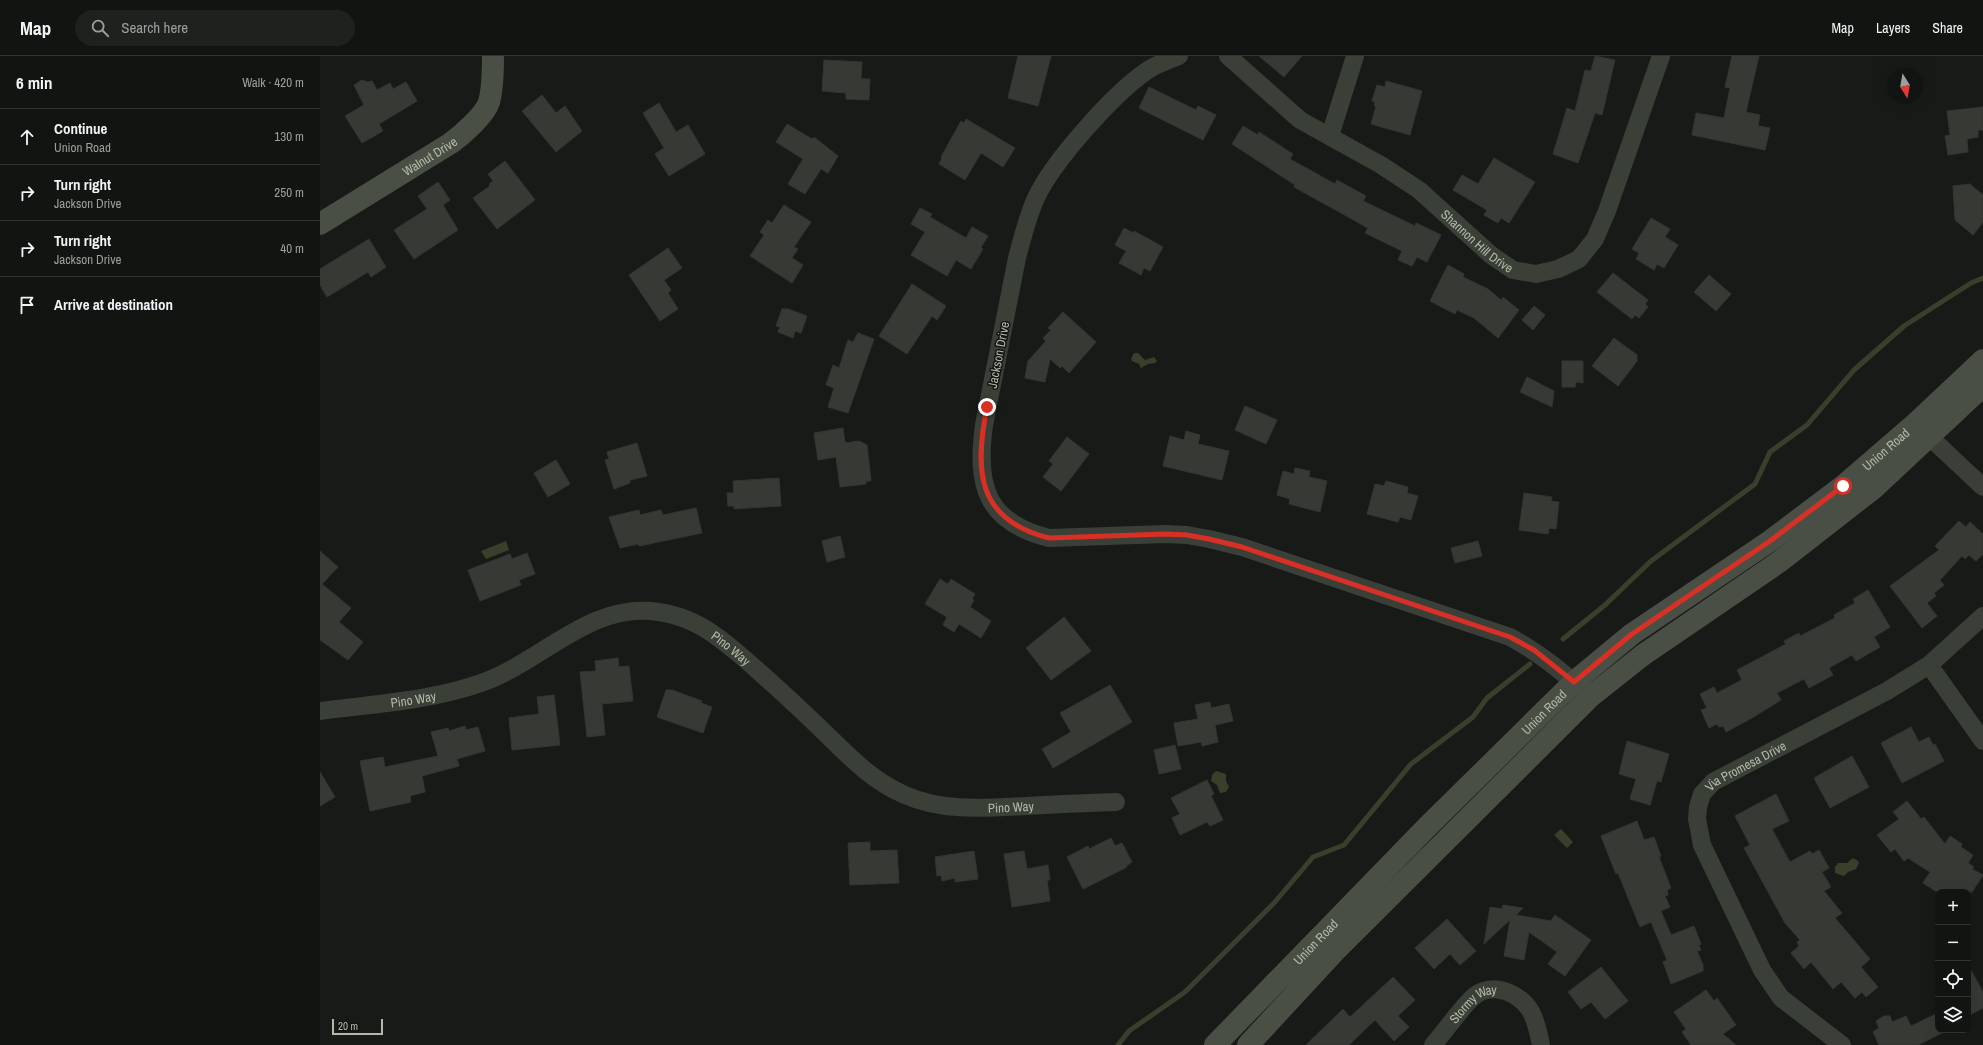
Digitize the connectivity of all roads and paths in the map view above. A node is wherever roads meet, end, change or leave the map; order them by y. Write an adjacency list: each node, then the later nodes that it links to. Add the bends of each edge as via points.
1 (493, 56): 7 (main road, Walnut Drive, via 494,72 489,104 468,130 452,143)
2 (1179, 56): 14 (street, Jackson Drive, via 1149,69 1116,98 1057,164 1035,199 1022,235 980,451 983,480 988,496 998,513 1012,525 1049,538 1187,535 1242,547 1510,637 1534,650)
3 (1228, 56): 6 (street, Shannon Hill Drive, via 1300,120)
4 (1355, 56): 6 (street)
5 (1661, 56): 6 (street, Shannon Hill Drive, via 1595,239 1579,259 1558,269 1536,274 1513,270 1491,255 1419,190 1382,165)
6 (1330, 136)
7 (320, 224)
8 (1983, 360): 10 (main road, Union Road)
9 (1983, 386): 10 (main road, Union Road)
10 (1923, 430): 11 (street); 14 (main road, Union Road, via 1770,541 1632,634); 15 (main road, Union Road, via 1874,488 1779,562 1643,655)
11 (1983, 487)
12 (1983, 616): 13 (street, Via Promesa Drive)
13 (1929, 665): 17 (street); 23 (street, Via Promesa Drive, via 1886,691 1713,782 1702,794 1698,807 1697,819 1702,845 1762,970 1781,998)
14 (1574, 682): 15 (street, Jackson Drive); 19 (main road, Union Road, via 1428,826)
15 (1590, 697): 20 (main road, Union Road, via 1335,952)
16 (320, 711): 18 (street, Pino Way, via 425,698 457,691 514,669 581,627 606,616 630,612 658,612 685,618 711,631 769,679 878,782 906,796 939,805 973,808)
17 (1983, 741)
18 (1116, 802)
19 (1215, 1045)
20 (1248, 1045)
21 (1433, 1045): 22 (street, Stormy Way, via 1473,997 1488,990 1501,989 1519,997 1532,1014)
22 (1541, 1045)
23 (1842, 1045)

